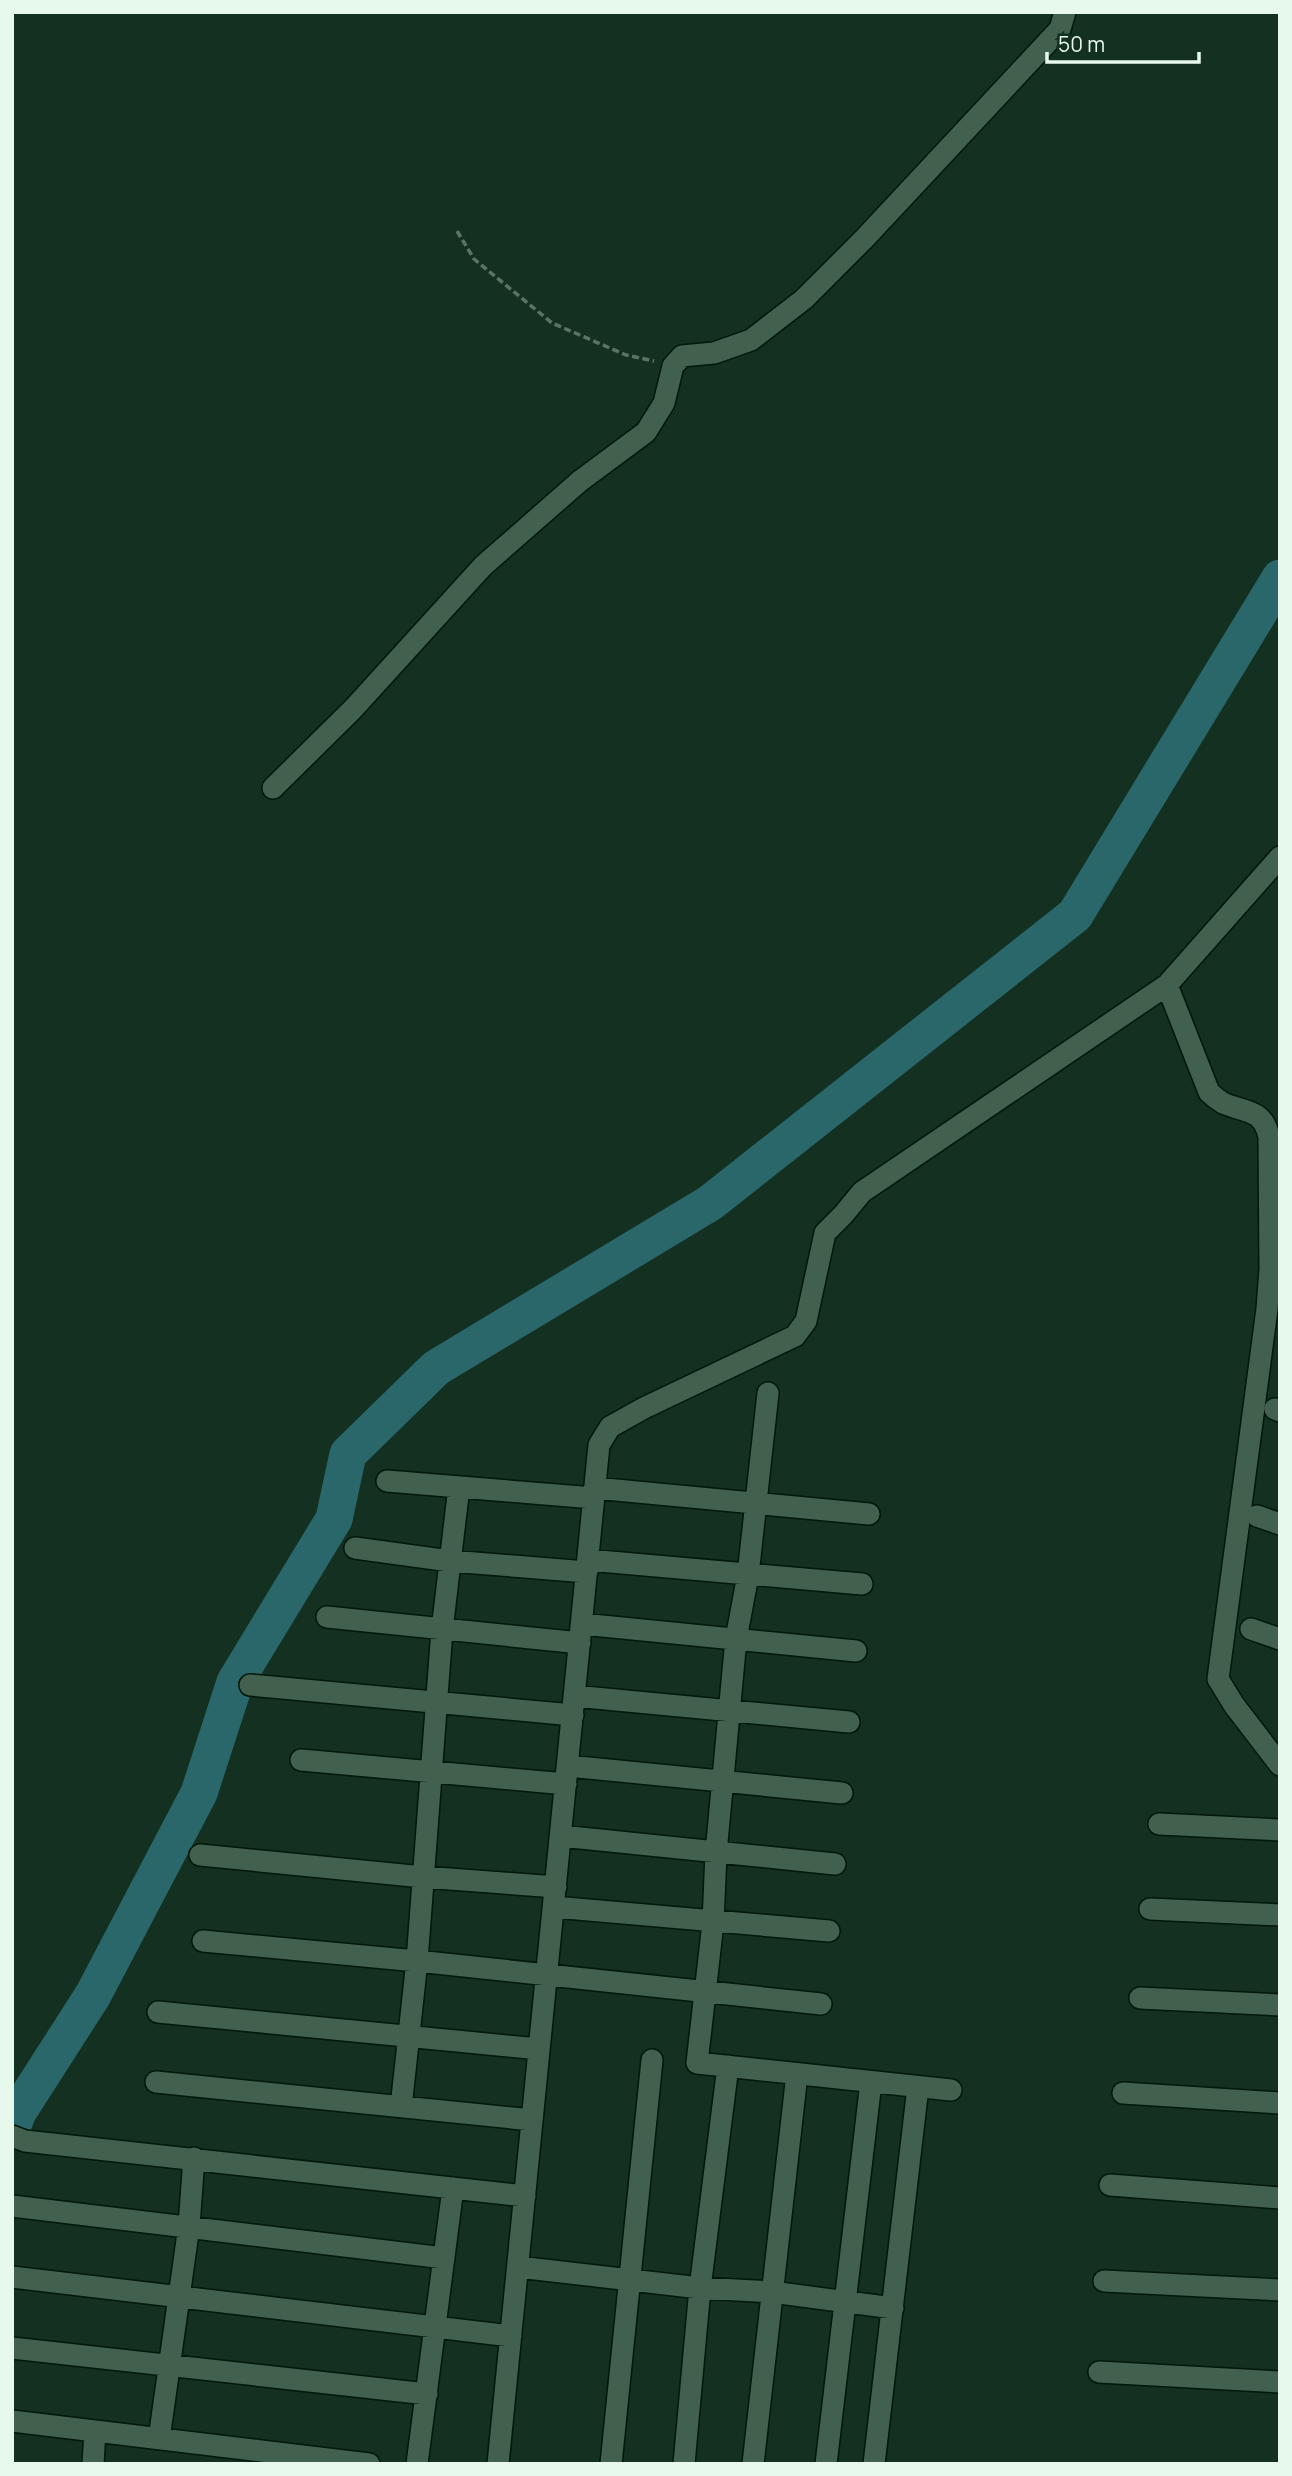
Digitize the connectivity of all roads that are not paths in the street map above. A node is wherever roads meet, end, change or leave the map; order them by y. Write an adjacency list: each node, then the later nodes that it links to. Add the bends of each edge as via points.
1 (1065, 12): 2 (street, via 1060,29 804,299 751,340 714,353 682,356 673,366 664,403 646,432 580,481 483,566 353,709)
2 (273, 788)
3 (1280, 857): 4 (street)
4 (1167, 985): 8 (street, via 862,1192 825,1233 806,1321 795,1336 610,1427 599,1445); 31 (street, via 1209,1092 1221,1102 1256,1114 1267,1125 1269,1138 1267,1308 1218,1679)
5 (768, 1393): 9 (street)
6 (387, 1481): 7 (street)
7 (459, 1487): 8 (street); 14 (street)
8 (595, 1493): 9 (street); 15 (street)
9 (756, 1503): 10 (street); 16 (street)
10 (869, 1514)
11 (1257, 1516): 12 (street)
12 (1280, 1524)
13 (355, 1548): 14 (street)
14 (450, 1561): 15 (street); 20 (street)
15 (587, 1566): 16 (street); 21 (street)
16 (748, 1575): 17 (street); 22 (street)
17 (862, 1584)
18 (327, 1617): 20 (street)
19 (1251, 1629): 23 (street)
20 (442, 1630): 21 (street); 26 (street)
21 (581, 1634): 22 (street); 27 (street)
22 (736, 1639): 24 (street); 28 (street)
23 (1280, 1639)
24 (856, 1651)
25 (250, 1685): 26 (street)
26 (436, 1703): 27 (street); 32 (street)
27 (574, 1706): 28 (street); 33 (street)
28 (730, 1712): 29 (street); 34 (street)
29 (849, 1722)
30 (301, 1760): 32 (street)
31 (1280, 1765)
32 (431, 1772): 33 (street); 42 (street)
33 (567, 1775): 34 (street); 38 (street)
34 (723, 1782): 35 (street); 39 (street)
35 (842, 1793)
36 (1159, 1824): 37 (street)
37 (1280, 1830)
38 (561, 1836): 39 (street); 43 (street)
39 (716, 1853): 41 (street); 46 (street)
40 (200, 1855): 42 (street)
41 (835, 1864)
42 (423, 1877): 43 (street); 49 (street)
43 (555, 1897): 46 (street); 50 (street)
44 (1150, 1909): 45 (street)
45 (1280, 1914)
46 (713, 1923): 47 (street); 51 (street)
47 (829, 1931)
48 (203, 1941): 49 (street)
49 (418, 1961): 50 (street); 56 (street)
50 (547, 1975): 51 (street); 57 (street)
51 (705, 1992): 53 (street); 59 (street, via 697,2063)
52 (1140, 1998): 54 (street)
53 (821, 2004)
54 (1280, 2005)
55 (158, 2012): 56 (street)
56 (410, 2037): 57 (street); 67 (street)
57 (540, 2049): 68 (street)
58 (652, 2060): 80 (street)
59 (728, 2066): 60 (street); 82 (street)
60 (797, 2074): 62 (street); 84 (street)
61 (156, 2082): 67 (street)
62 (871, 2082): 63 (street); 86 (street)
63 (918, 2087): 64 (street); 87 (street)
64 (951, 2090)
65 (1124, 2093): 66 (street)
66 (1280, 2103)
67 (401, 2107): 68 (street)
68 (532, 2120): 73 (street)
69 (18, 2138): 70 (street)
70 (194, 2158): 72 (street); 76 (street)
71 (1110, 2185): 74 (street)
72 (453, 2188): 73 (street); 77 (street)
73 (525, 2196): 78 (street)
74 (1280, 2198)
75 (12, 2206): 76 (street)
76 (189, 2226): 77 (street); 85 (street)
77 (444, 2258): 88 (street)
78 (518, 2267): 80 (street); 89 (street)
79 (12, 2277): 85 (street)
80 (630, 2279): 82 (street); 102 (street)
81 (1104, 2281): 83 (street)
82 (700, 2288): 84 (street); 103 (street)
83 (1280, 2290)
84 (772, 2292): 86 (street); 104 (street)
85 (179, 2296): 88 (street); 91 (street)
86 (844, 2301): 87 (street); 105 (street)
87 (893, 2308): 106 (street)
88 (435, 2328): 89 (street); 94 (street)
89 (511, 2336): 101 (street)
90 (12, 2348): 91 (street)
91 (169, 2365): 94 (street); 97 (street)
92 (1099, 2372): 93 (street)
93 (1280, 2382)
94 (427, 2395): 100 (street)
95 (12, 2421): 96 (street)
96 (95, 2431): 97 (street); 98 (street)
97 (159, 2439): 99 (street)
98 (93, 2464)
99 (369, 2464)
100 (416, 2464)
101 (498, 2464)
102 (611, 2464)
103 (684, 2464)
104 (753, 2464)
105 (826, 2464)
106 (874, 2464)

